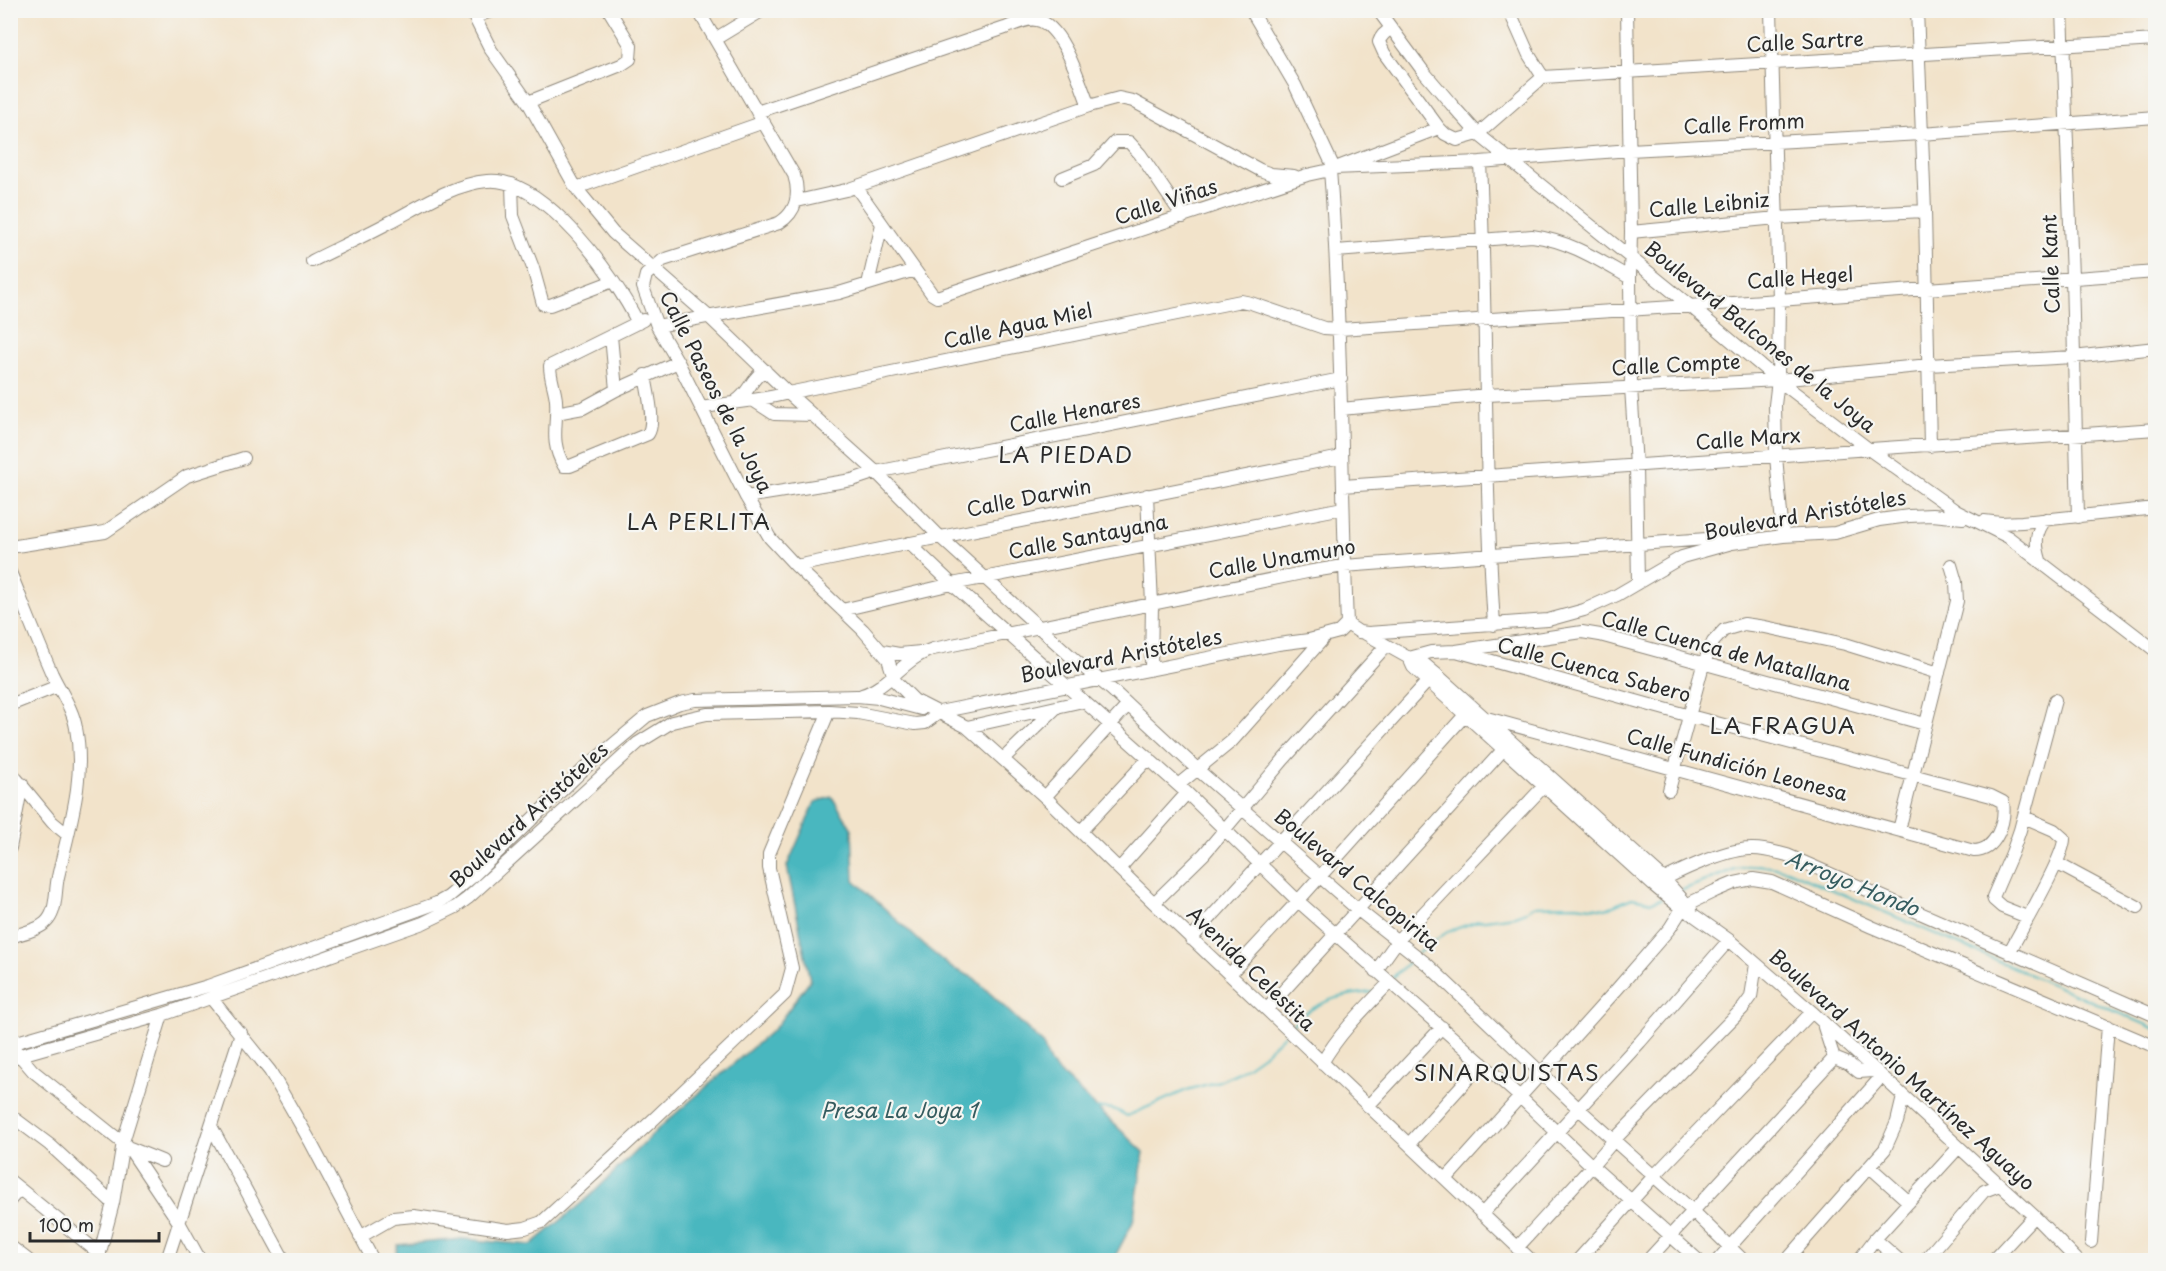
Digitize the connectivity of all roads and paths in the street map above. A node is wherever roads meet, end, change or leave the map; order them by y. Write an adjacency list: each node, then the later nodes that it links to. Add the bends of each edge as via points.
1 (494, 10): 12 (street)
2 (609, 10): 21 (street, via 631,46 630,59)
3 (698, 10): 14 (street)
4 (763, 10): 14 (street)
5 (1251, 10): 33 (street, via 1295,85)
6 (1378, 10): 13 (street, Boulevard Balcones de la Joya)
7 (1509, 10): 20 (street)
8 (1627, 10): 19 (street)
9 (1771, 10): 18 (street)
10 (1917, 10): 17 (street)
11 (2061, 10): 16 (street, Calle Kant)
12 (473, 14): 21 (street, Boulevard Calcopirita, via 491,50)
13 (1391, 29): 26 (street, via 1380,39 1381,48); 27 (street, Boulevard Balcones de la Joya)
14 (715, 39): 23 (street)
15 (2156, 40): 16 (street, Calle Sartre)
16 (2062, 45): 17 (street, Calle Sartre); 25 (street, Calle Kant)
17 (1919, 55): 18 (street, Calle Sartre); 28 (street)
18 (1772, 64): 19 (street, Calle Sartre); 29 (street)
19 (1629, 72): 20 (street, Calle Sartre); 30 (street)
20 (1543, 77): 27 (street)
21 (528, 102): 38 (street, Boulevard Calcopirita)
22 (1089, 106): 23 (street, via 1061,41 1041,22 1031,20); 34 (street, via 1119,98 1133,101 1270,174); 37 (street)
23 (761, 117): 38 (street); 39 (street, via 794,175)
24 (2156, 117): 25 (street, Calle Fromm)
25 (2065, 124): 28 (street, Calle Fromm); 52 (street, Calle Kant)
26 (1439, 128): 27 (street, via 1457,140); 33 (street, Calle Viñas)
27 (1478, 134): 31 (street, Boulevard Balcones de la Joya)
28 (1921, 134): 29 (street, Calle Fromm); 40 (street)
29 (1773, 142): 30 (street, Calle Fromm); 42 (street)
30 (1630, 150): 31 (street, Calle Fromm); 44 (street)
31 (1510, 160): 32 (street, Calle Fromm); 47 (street, Boulevard Balcones de la Joya)
32 (1480, 162): 33 (street, Calle Fromm); 45 (street)
33 (1332, 169): 34 (street, Calle Viñas); 46 (street)
34 (1307, 176): 41 (street, Calle Viñas)
35 (1062, 178): 41 (street, via 1094,165 1115,142 1129,142)
36 (512, 184): 48 (street, via 486,181 461,188); 54 (street, via 545,204 594,254); 54 (street, via 513,216 533,267 540,300 545,305)
37 (856, 186): 39 (street); 43 (street, Calle Viñas)
38 (576, 188): 49 (street, Boulevard Calcopirita, via 613,233)
39 (797, 201): 49 (street, via 779,223 668,258)
40 (1925, 211): 42 (street, Calle Leibniz); 56 (street)
41 (1183, 217): 50 (street, Calle Viñas, via 939,297 932,294)
42 (1777, 218): 44 (street, Calle Leibniz); 57 (street)
43 (882, 224): 50 (street, Calle Viñas); 55 (street)
44 (1631, 232): 47 (street, Calle Leibniz)
45 (1484, 240): 46 (street); 53 (street, via 1532,236 1554,239); 61 (street)
46 (1336, 251): 64 (street)
47 (1629, 257): 53 (street, Calle Leibniz); 58 (street, Boulevard Balcones de la Joya)
48 (312, 261)
49 (653, 267): 60 (street, Boulevard Calcopirita); 62 (street, Calle Paseos de la Joya, via 646,274 643,287)
50 (915, 270): 55 (street)
51 (2156, 272): 52 (street, Calle Hegel)
52 (2072, 277): 56 (street, Calle Hegel); 67 (street, Calle Kant)
53 (1630, 278): 59 (street, Calle Leibniz)
54 (613, 281): 63 (street)
55 (868, 284): 60 (street, via 815,298)
56 (1926, 288): 57 (street, Calle Hegel); 69 (street)
57 (1779, 300): 58 (street, Calle Hegel); 73 (street)
58 (1689, 305): 59 (street, Calle Hegel); 73 (street, Boulevard Balcones de la Joya)
59 (1631, 310): 61 (street, Calle Hegel); 74 (street, Calle Leibniz)
60 (708, 316): 62 (street); 70 (street, Boulevard Calcopirita)
61 (1486, 320): 64 (street, Calle Hegel); 77 (street)
62 (655, 321): 63 (street); 68 (street, Calle Paseos de la Joya)
63 (638, 323): 65 (street)
64 (1340, 329): 72 (street); 76 (street, Calle Agua Miel, via 1324,328 1251,303 1232,302)
65 (611, 336): 75 (street); 82 (street, via 556,362 550,369)
66 (2156, 348): 67 (street, Calle Compte)
67 (2073, 357): 69 (street, Calle Compte); 85 (street, Calle Kant)
68 (678, 362): 71 (street); 80 (street, Calle Paseos de la Joya)
69 (1929, 365): 73 (street, Calle Compte); 86 (street)
70 (765, 370): 76 (street, Boulevard Calcopirita); 78 (street, via 754,377 745,396)
71 (645, 375): 75 (street); 82 (street, via 652,420 645,436 566,467 556,445)
72 (1341, 379): 81 (street); 92 (street, Calle Henares)
73 (1778, 380): 74 (street, Calle Compte); 87 (street, Boulevard Balcones de la Joya); 88 (street)
74 (1631, 387): 77 (street, Calle Compte); 91 (street, Calle Leibniz)
75 (616, 390): 82 (street, via 583,408)
76 (788, 393): 79 (street, Calle Agua Miel); 83 (street, Boulevard Calcopirita)
77 (1487, 394): 81 (street, Calle Compte); 93 (street)
78 (736, 401): 79 (street, Calle Agua Miel); 80 (street, Calle Agua Miel)
79 (754, 401): 83 (street, via 774,414)
80 (701, 408): 96 (street, Calle Paseos de la Joya)
81 (1341, 409): 89 (street)
82 (556, 413)
83 (813, 415): 92 (street, Boulevard Calcopirita)
84 (2156, 429): 85 (street, Calle Marx)
85 (2076, 435): 86 (street, Calle Marx); 99 (street, Calle Kant)
86 (1930, 446): 87 (street, Calle Marx)
87 (1870, 450): 88 (street, Calle Marx); 101 (street, Boulevard Balcones de la Joya)
88 (1776, 456): 91 (street, Calle Marx); 103 (street)
89 (1341, 457): 94 (street); 95 (street, Calle Darwin)
90 (244, 458): 108 (street, via 187,476 105,532)
91 (1636, 466): 93 (street, Calle Marx); 106 (street, Calle Leibniz)
92 (876, 472): 96 (street, Calle Henares, via 852,480); 102 (street, Boulevard Calcopirita)
93 (1489, 476): 94 (street, Calle Marx); 109 (street)
94 (1343, 486): 97 (street)
95 (1147, 495): 102 (street, Calle Darwin); 107 (street)
96 (746, 497): 112 (street, Calle Paseos de la Joya, via 770,538)
97 (1343, 508): 107 (street, Calle Santayana); 113 (street)
98 (2156, 508): 99 (street, Boulevard Aristóteles)
99 (2078, 517): 100 (street, Boulevard Aristóteles)
100 (2046, 519): 101 (street, Boulevard Aristóteles, via 2001,523); 110 (street, via 2038,528)
101 (1974, 520): 103 (street, Boulevard Aristóteles, via 1909,516 1834,533); 110 (street, Boulevard Balcones de la Joya, via 2008,537)
102 (939, 536): 104 (street, Calle Darwin); 115 (street, Boulevard Calcopirita)
103 (1783, 536): 105 (street, Boulevard Aristóteles)
104 (909, 543): 112 (street, Calle Darwin); 117 (street)
105 (1732, 543): 106 (street, Calle Unamuno, via 1720,538); 116 (street, Boulevard Aristóteles, via 1683,557)
106 (1638, 544): 109 (street, Calle Unamuno); 116 (street, Calle Leibniz)
107 (1149, 545): 115 (street, Calle Santayana); 118 (street)
108 (10, 547)
109 (1490, 555): 113 (street, Calle Unamuno); 121 (street)
110 (2040, 560): 129 (street, Boulevard Balcones de la Joya)
111 (1951, 565): 134 (street, via 1957,601)
112 (796, 566): 119 (street, Calle Paseos de la Joya)
113 (1344, 566): 118 (street, Calle Unamuno); 120 (street)
114 (10, 572): 138 (street)
115 (986, 577): 117 (street, Calle Santayana); 122 (street, Boulevard Calcopirita)
116 (1638, 582): 121 (street, Boulevard Aristóteles, via 1570,615)
117 (952, 584): 119 (street, Calle Santayana); 123 (street)
118 (1152, 604): 122 (street, Calle Unamuno); 133 (street)
119 (842, 610): 127 (street, Calle Paseos de la Joya)
120 (1347, 624): 124 (street, Boulevard Aristóteles); 125 (street, Boulevard Aristóteles, via 1339,632)
121 (1494, 625): 124 (street, Boulevard Aristóteles)
122 (1038, 626): 123 (street, Calle Unamuno); 136 (street, Boulevard Calcopirita)
123 (1009, 633): 130 (street, Calle Unamuno); 139 (street)
124 (1368, 633): 125 (street, Boulevard Aristóteles); 126 (street, Boulevard Antonio Martínez Aguayo)
125 (1316, 640): 133 (street, Boulevard Aristóteles); 158 (street, via 1250,723)
126 (1386, 646): 131 (street, Boulevard Antonio Martínez Aguayo); 168 (street)
127 (882, 651): 130 (street); 135 (street, Calle Paseos de la Joya)
128 (1456, 651): 131 (street, Calle Cuenca de Matallana); 132 (street, Calle Cuenca de Matallana, via 1582,632); 149 (street, Calle Cuenca Sabero)
129 (2156, 651)
130 (925, 652): 135 (street, Calle Unamuno)
131 (1409, 658): 137 (street, Boulevard Antonio Martínez Aguayo); 150 (street, Boulevard Antonio Martínez Aguayo, via 1422,662)
132 (1703, 664): 134 (street, via 1718,635 1744,624 1845,644); 149 (street); 151 (street, Calle Cuenca de Matallana)
133 (1151, 669): 136 (street, Boulevard Aristóteles)
134 (1939, 673): 151 (street)
135 (893, 675): 140 (street, Calle Unamuno); 147 (street, Calle Paseos de la Joya, via 914,700)
136 (1099, 680): 139 (street, Boulevard Aristóteles); 144 (street, Boulevard Calcopirita)
137 (1428, 681): 148 (street, Boulevard Antonio Martínez Aguayo); 176 (street)
138 (57, 686): 143 (street); 175 (street, via 74,719 77,737 77,798)
139 (1067, 687): 142 (street); 147 (street, Boulevard Aristóteles)
140 (858, 696): 147 (street, Boulevard Aristóteles); 161 (street, Boulevard Aristóteles, via 714,698 680,703 640,721)
141 (2055, 700): 170 (street)
142 (1083, 701): 145 (street); 152 (street)
143 (10, 705)
144 (1128, 705): 152 (street); 158 (street, Boulevard Calcopirita)
145 (1056, 708): 153 (street); 156 (street)
146 (829, 711): 147 (street, Boulevard Aristóteles, via 915,724 925,723); 166 (street, Boulevard Aristóteles, via 707,714 672,722 638,743); 244 (street, via 769,854 792,968 785,994 542,1222 508,1230 414,1216 393,1218)
147 (940, 712): 153 (street, Avenida Celestita)
148 (1465, 716): 154 (street, Boulevard Antonio Martínez Aguayo); 182 (street)
149 (1690, 716): 157 (street); 160 (street, Calle Cuenca Sabero)
150 (1484, 717): 157 (street, Calle Fundición Leonesa); 183 (street, Boulevard Antonio Martínez Aguayo)
151 (1925, 724): 160 (street)
152 (1110, 725): 155 (street); 167 (street)
153 (967, 728): 156 (street, Avenida Celestita)
154 (1503, 750): 163 (street, Boulevard Antonio Martínez Aguayo); 188 (street)
155 (1149, 758): 164 (street); 173 (street)
156 (1003, 759): 167 (street, Avenida Celestita)
157 (1675, 769): 165 (street); 172 (street, Calle Fundición Leonesa)
158 (1198, 770): 164 (street); 168 (street, Boulevard Calcopirita)
159 (10, 771): 162 (street)
160 (1914, 776): 172 (street); 178 (street, Calle Cuenca Sabero, via 2001,799 2004,806 1999,831 1989,847)
161 (571, 783): 166 (street, via 566,792 568,797); 169 (street, Boulevard Aristóteles)
162 (22, 784): 175 (street, via 52,822); 177 (street)
163 (1544, 786): 183 (street, Boulevard Antonio Martínez Aguayo); 193 (street)
164 (1183, 789): 174 (street); 181 (street)
165 (1670, 790)
166 (580, 795): 171 (street, Boulevard Aristóteles)
167 (1045, 797): 173 (street, Avenida Celestita)
168 (1243, 808): 174 (street); 176 (street, Boulevard Calcopirita)
169 (544, 809): 171 (street, via 556,808); 208 (street, Boulevard Aristóteles, via 460,888 437,903 208,986)
170 (2024, 817): 180 (street, via 2054,830 2064,839); 189 (street, via 2013,854 1993,897 2002,907)
171 (555, 819): 199 (street, Boulevard Aristóteles, via 468,898 448,911)
172 (1899, 830): 178 (street, Calle Fundición Leonesa)
173 (1081, 831): 181 (street, Avenida Celestita)
174 (1224, 831): 179 (street); 186 (street)
175 (68, 835): 191 (street, via 49,919 39,927)
176 (1281, 841): 179 (street); 182 (street, Boulevard Calcopirita)
177 (10, 848)
178 (1980, 851)
179 (1260, 863): 185 (street); 192 (street)
180 (2056, 863): 187 (street); 189 (street)
181 (1119, 869): 186 (street, Avenida Celestita)
182 (1320, 877): 185 (street); 188 (street, Boulevard Calcopirita)
183 (1658, 882): 184 (street, Boulevard Antonio Martínez Aguayo); 195 (street, via 1739,850 1787,855)
184 (1677, 899): 194 (street, Boulevard Antonio Martínez Aguayo); 205 (street, via 1753,879 1772,882); 214 (street, via 1645,958)
185 (1298, 901): 190 (street); 197 (street)
186 (1154, 903): 192 (street, Avenida Celestita)
187 (2138, 907)
188 (1358, 909): 190 (street); 193 (street, Boulevard Calcopirita)
189 (2027, 917): 195 (street)
190 (1336, 934): 198 (street); 200 (street)
191 (10, 937)
192 (1191, 939): 197 (street, Avenida Celestita)
193 (1398, 940): 198 (street); 214 (street, Boulevard Calcopirita)
194 (1729, 940): 196 (street, Boulevard Antonio Martínez Aguayo); 219 (street)
195 (2009, 953): 203 (street)
196 (1756, 963): 201 (street, Boulevard Antonio Martínez Aguayo); 223 (street, via 1751,997 1743,1008)
197 (1230, 974): 200 (street, Avenida Celestita)
198 (1384, 978): 206 (street); 212 (street)
199 (212, 998): 202 (street, Boulevard Aristóteles); 207 (street)
200 (1267, 1009): 212 (street, Avenida Celestita)
201 (1812, 1012): 204 (street, Boulevard Antonio Martínez Aguayo); 231 (street)
202 (162, 1015): 210 (street, Boulevard Aristóteles); 225 (street)
203 (2156, 1016)
204 (1824, 1026): 211 (street); 215 (street, Boulevard Antonio Martínez Aguayo)
205 (2108, 1026): 209 (street); 247 (street)
206 (1442, 1027): 213 (street); 218 (street)
207 (241, 1033): 221 (street); 244 (street, via 286,1097)
208 (11, 1044): 210 (street)
209 (2156, 1047)
210 (15, 1057): 225 (street)
211 (1834, 1058): 215 (street, via 1860,1072); 240 (street)
212 (1322, 1063): 218 (street, Avenida Celestita)
213 (1482, 1063): 217 (street); 224 (street)
214 (1542, 1074): 217 (street); 219 (street, Boulevard Calcopirita)
215 (1877, 1074): 216 (street, Boulevard Antonio Martínez Aguayo); 251 (street)
216 (1902, 1096): 226 (street, Boulevard Antonio Martínez Aguayo); 229 (street, via 1886,1149)
217 (1520, 1097): 222 (street); 232 (street)
218 (1368, 1106): 224 (street, Avenida Celestita)
219 (1579, 1109): 222 (street); 223 (street, Boulevard Calcopirita)
220 (10, 1115): 239 (street, via 50,1145)
221 (211, 1126): 243 (street); 256 (street)
222 (1558, 1132): 228 (street); 241 (street)
223 (1615, 1139): 228 (street); 231 (street, Boulevard Calcopirita)
224 (1409, 1144): 232 (street, Avenida Celestita)
225 (126, 1145): 227 (street); 239 (street); 243 (street)
226 (1959, 1147): 230 (street, Boulevard Antonio Martínez Aguayo); 238 (street)
227 (162, 1161)
228 (1592, 1166): 237 (street); 250 (street)
229 (1871, 1168): 238 (street); 264 (street)
230 (1983, 1169): 234 (street, Boulevard Antonio Martínez Aguayo); 235 (street)
231 (1654, 1176): 237 (street); 240 (street, Boulevard Calcopirita)
232 (1446, 1179): 241 (street, Avenida Celestita)
233 (15, 1185): 236 (street); 252 (street)
234 (2000, 1185): 235 (street); 242 (street, Boulevard Antonio Martínez Aguayo)
235 (1984, 1191): 267 (street)
236 (10, 1200)
237 (1632, 1202): 245 (street); 259 (street)
238 (1909, 1202): 246 (street)
239 (113, 1203): 252 (street)
240 (1694, 1212): 245 (street); 251 (street, Boulevard Calcopirita)
241 (1482, 1214): 250 (street, Avenida Celestita)
242 (2034, 1216): 249 (street, Boulevard Antonio Martínez Aguayo); 268 (street)
243 (180, 1224): 254 (street); 255 (street)
244 (360, 1237): 257 (street)
245 (1671, 1237): 260 (street); 261 (street)
246 (1875, 1239): 265 (street); 266 (street)
247 (2091, 1242)
248 (10, 1246): 253 (street)
249 (2066, 1247): 269 (street); 270 (street, Boulevard Antonio Martínez Aguayo)
250 (1517, 1248): 258 (street, Avenida Celestita)
251 (1730, 1248): 262 (street); 263 (street, Boulevard Calcopirita)
252 (99, 1257)
253 (28, 1260)
254 (167, 1260)
255 (200, 1260)
256 (284, 1260)
257 (373, 1260)
258 (1531, 1260)
259 (1578, 1260)
260 (1648, 1260)
261 (1698, 1260)
262 (1718, 1260)
263 (1743, 1260)
264 (1787, 1260)
265 (1859, 1260)
266 (1899, 1260)
267 (1925, 1260)
268 (1993, 1260)
269 (2063, 1260)
270 (2077, 1260)

